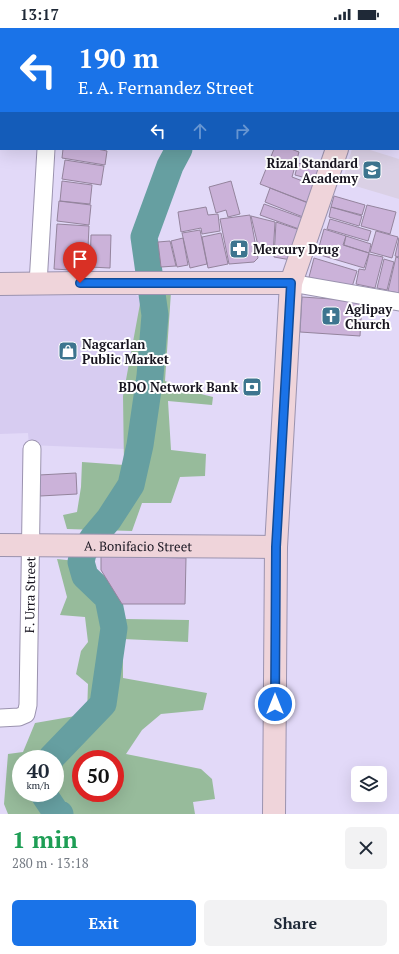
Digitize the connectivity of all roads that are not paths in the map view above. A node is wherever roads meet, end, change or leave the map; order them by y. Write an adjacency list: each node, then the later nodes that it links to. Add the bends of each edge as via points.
1 (46, 150): 5 (street)
2 (337, 150): 3 (main road)
3 (291, 283): 5 (main road); 6 (street); 10 (main road)
4 (0, 284): 5 (main road)
5 (38, 284)
6 (399, 302)
7 (32, 449): 9 (street, F. Urra Street)
8 (0, 545): 9 (main road, A. Bonifacio Street)
9 (30, 545): 10 (main road, A. Bonifacio Street); 11 (street, F. Urra Street, via 28,705 26,714)
10 (276, 547): 12 (main road)
11 (0, 718)
12 (274, 814)

